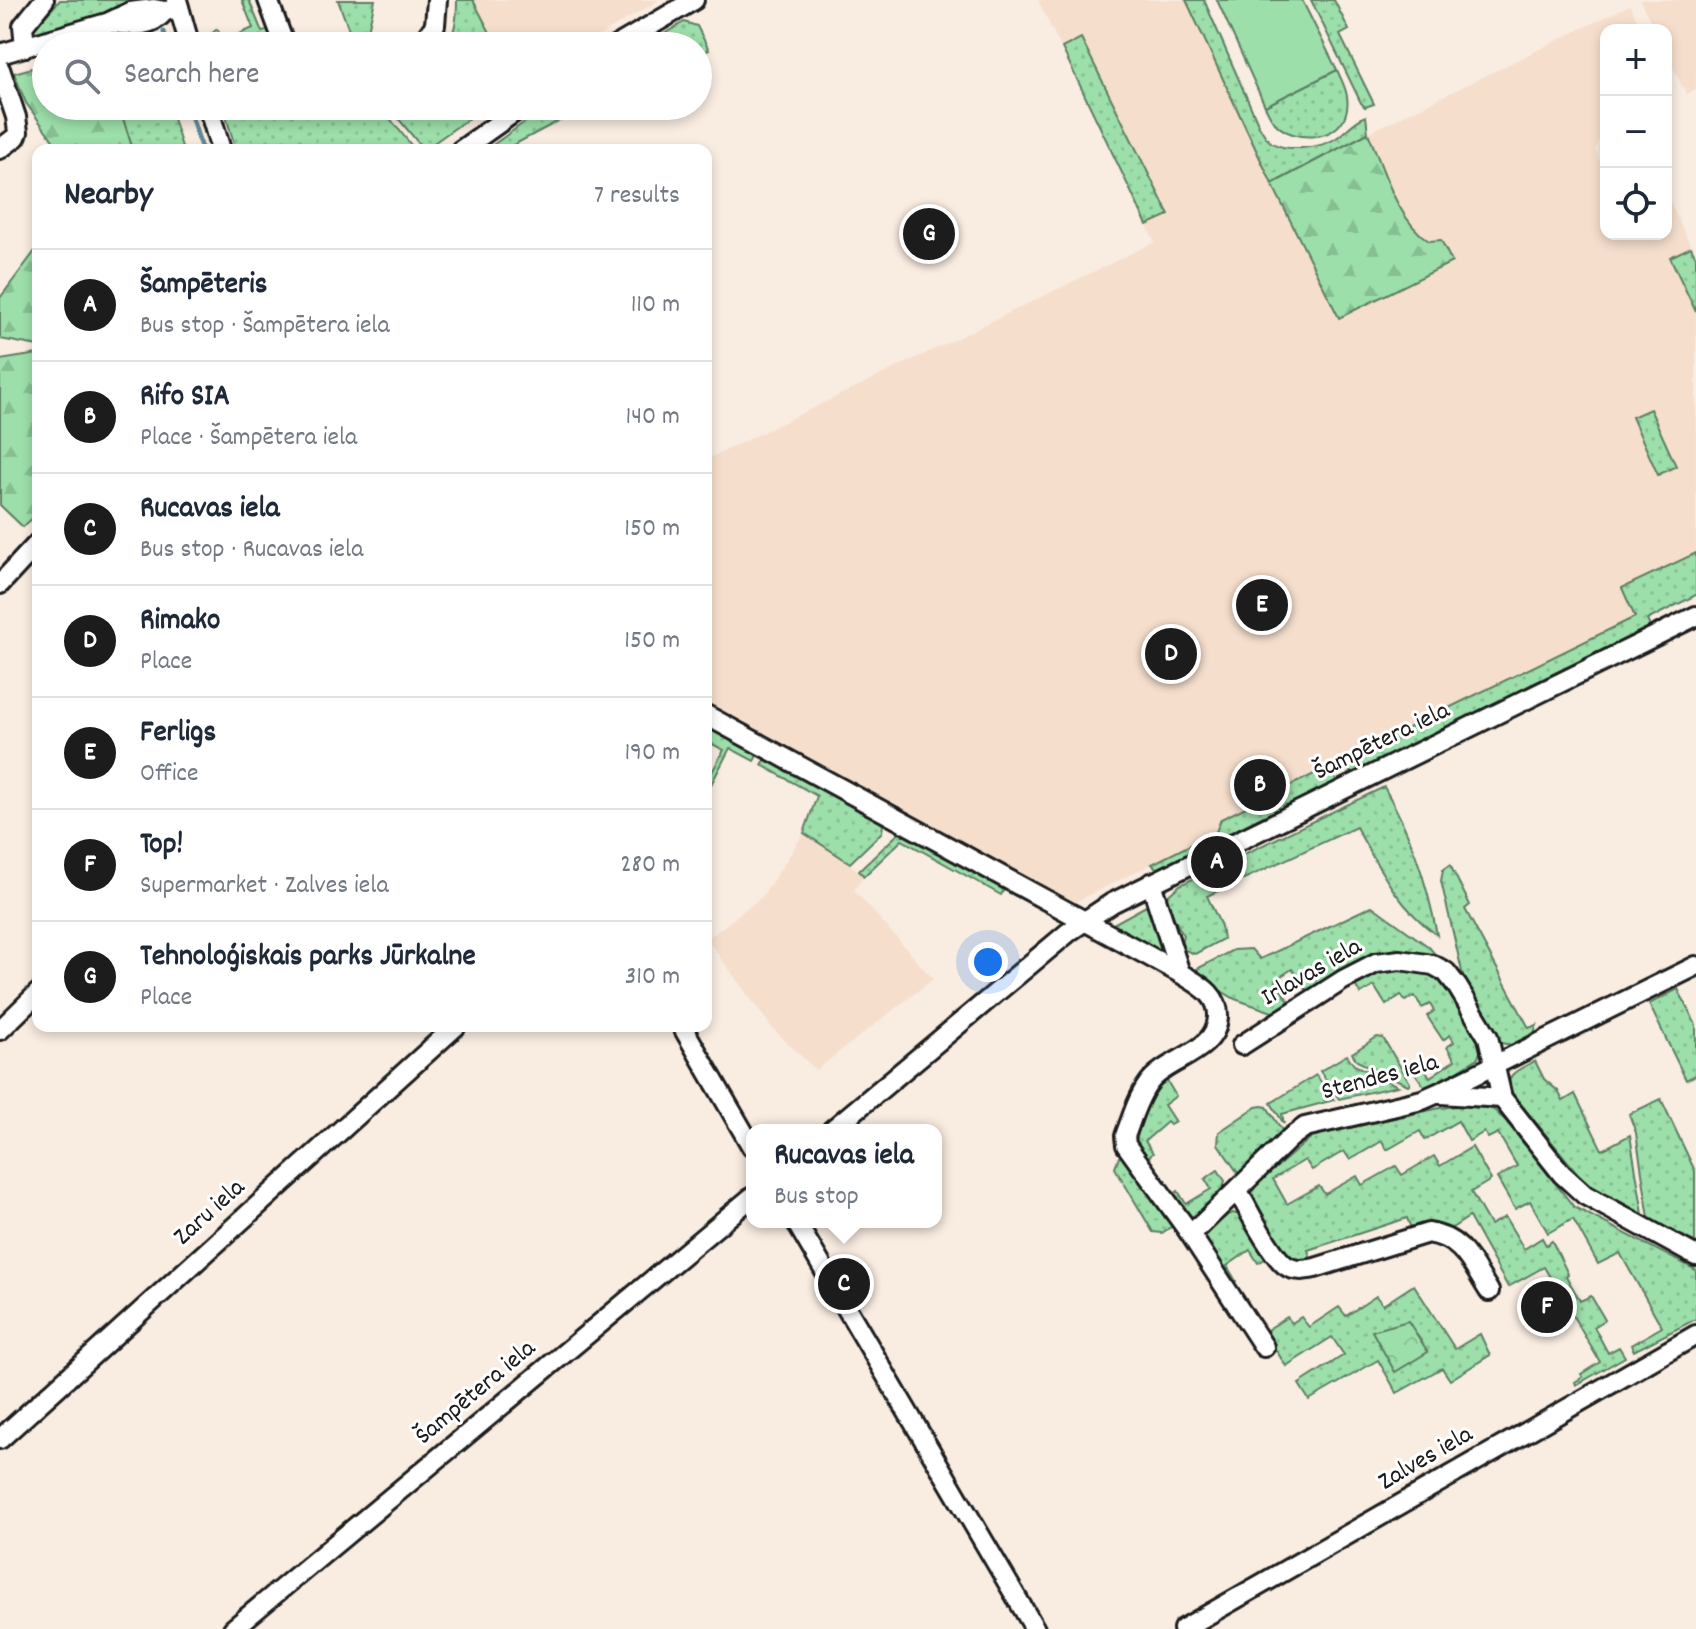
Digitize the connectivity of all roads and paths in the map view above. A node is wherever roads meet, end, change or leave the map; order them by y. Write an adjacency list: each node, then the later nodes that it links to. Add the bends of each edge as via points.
1 (44, 0): 12 (street, via 23,26)
2 (268, 0): 8 (street)
3 (437, 0): 9 (street)
4 (694, 0): 10 (street)
5 (173, 6): 6 (street, via 130,12); 7 (street)
6 (76, 32)
7 (184, 32)
8 (280, 32)
9 (430, 32)
10 (640, 32)
11 (32, 45): 12 (street)
12 (25, 47): 13 (street)
13 (0, 54)
14 (0, 69): 19 (street, via 18,132)
15 (212, 120): 17 (street)
16 (503, 120): 18 (street)
17 (219, 144)
18 (469, 144)
19 (0, 149)
20 (32, 549): 21 (street)
21 (0, 584)
22 (1696, 616): 24 (street, Šampētera iela)
23 (712, 718): 25 (street)
24 (1151, 883): 25 (street, Šampētera iela); 27 (street)
25 (1083, 921): 27 (street); 36 (street, Šampētera iela)
26 (1696, 966): 33 (street, Stendes iela)
27 (1180, 973): 41 (street, via 1208,991 1217,1004 1214,1033 1149,1082 1125,1136)
28 (32, 999): 29 (street)
29 (0, 1030)
30 (449, 1032): 46 (street, Zaru iela)
31 (685, 1032): 37 (street)
32 (1242, 1045): 33 (street, Irlavas iela, via 1362,969 1387,960 1422,961 1446,972 1488,1037)
33 (1495, 1065): 34 (street, Stendes iela); 35 (street, Irlavas iela)
34 (1438, 1093): 35 (street); 38 (street, Stendes iela, via 1305,1127)
35 (1502, 1098): 42 (street, Irlavas iela, via 1578,1189)
36 (839, 1124)
37 (746, 1137)
38 (1238, 1190): 41 (street, Stendes iela); 43 (street, via 1287,1267 1315,1268 1428,1233 1446,1236 1462,1249)
39 (746, 1202): 47 (street, Šampētera iela)
40 (800, 1228): 48 (street)
41 (1189, 1232): 45 (street)
42 (1696, 1256)
43 (1489, 1291)
44 (1696, 1335): 49 (street, Zalves iela)
45 (1264, 1347)
46 (0, 1439)
47 (233, 1629)
48 (1035, 1629)
49 (1183, 1629)

